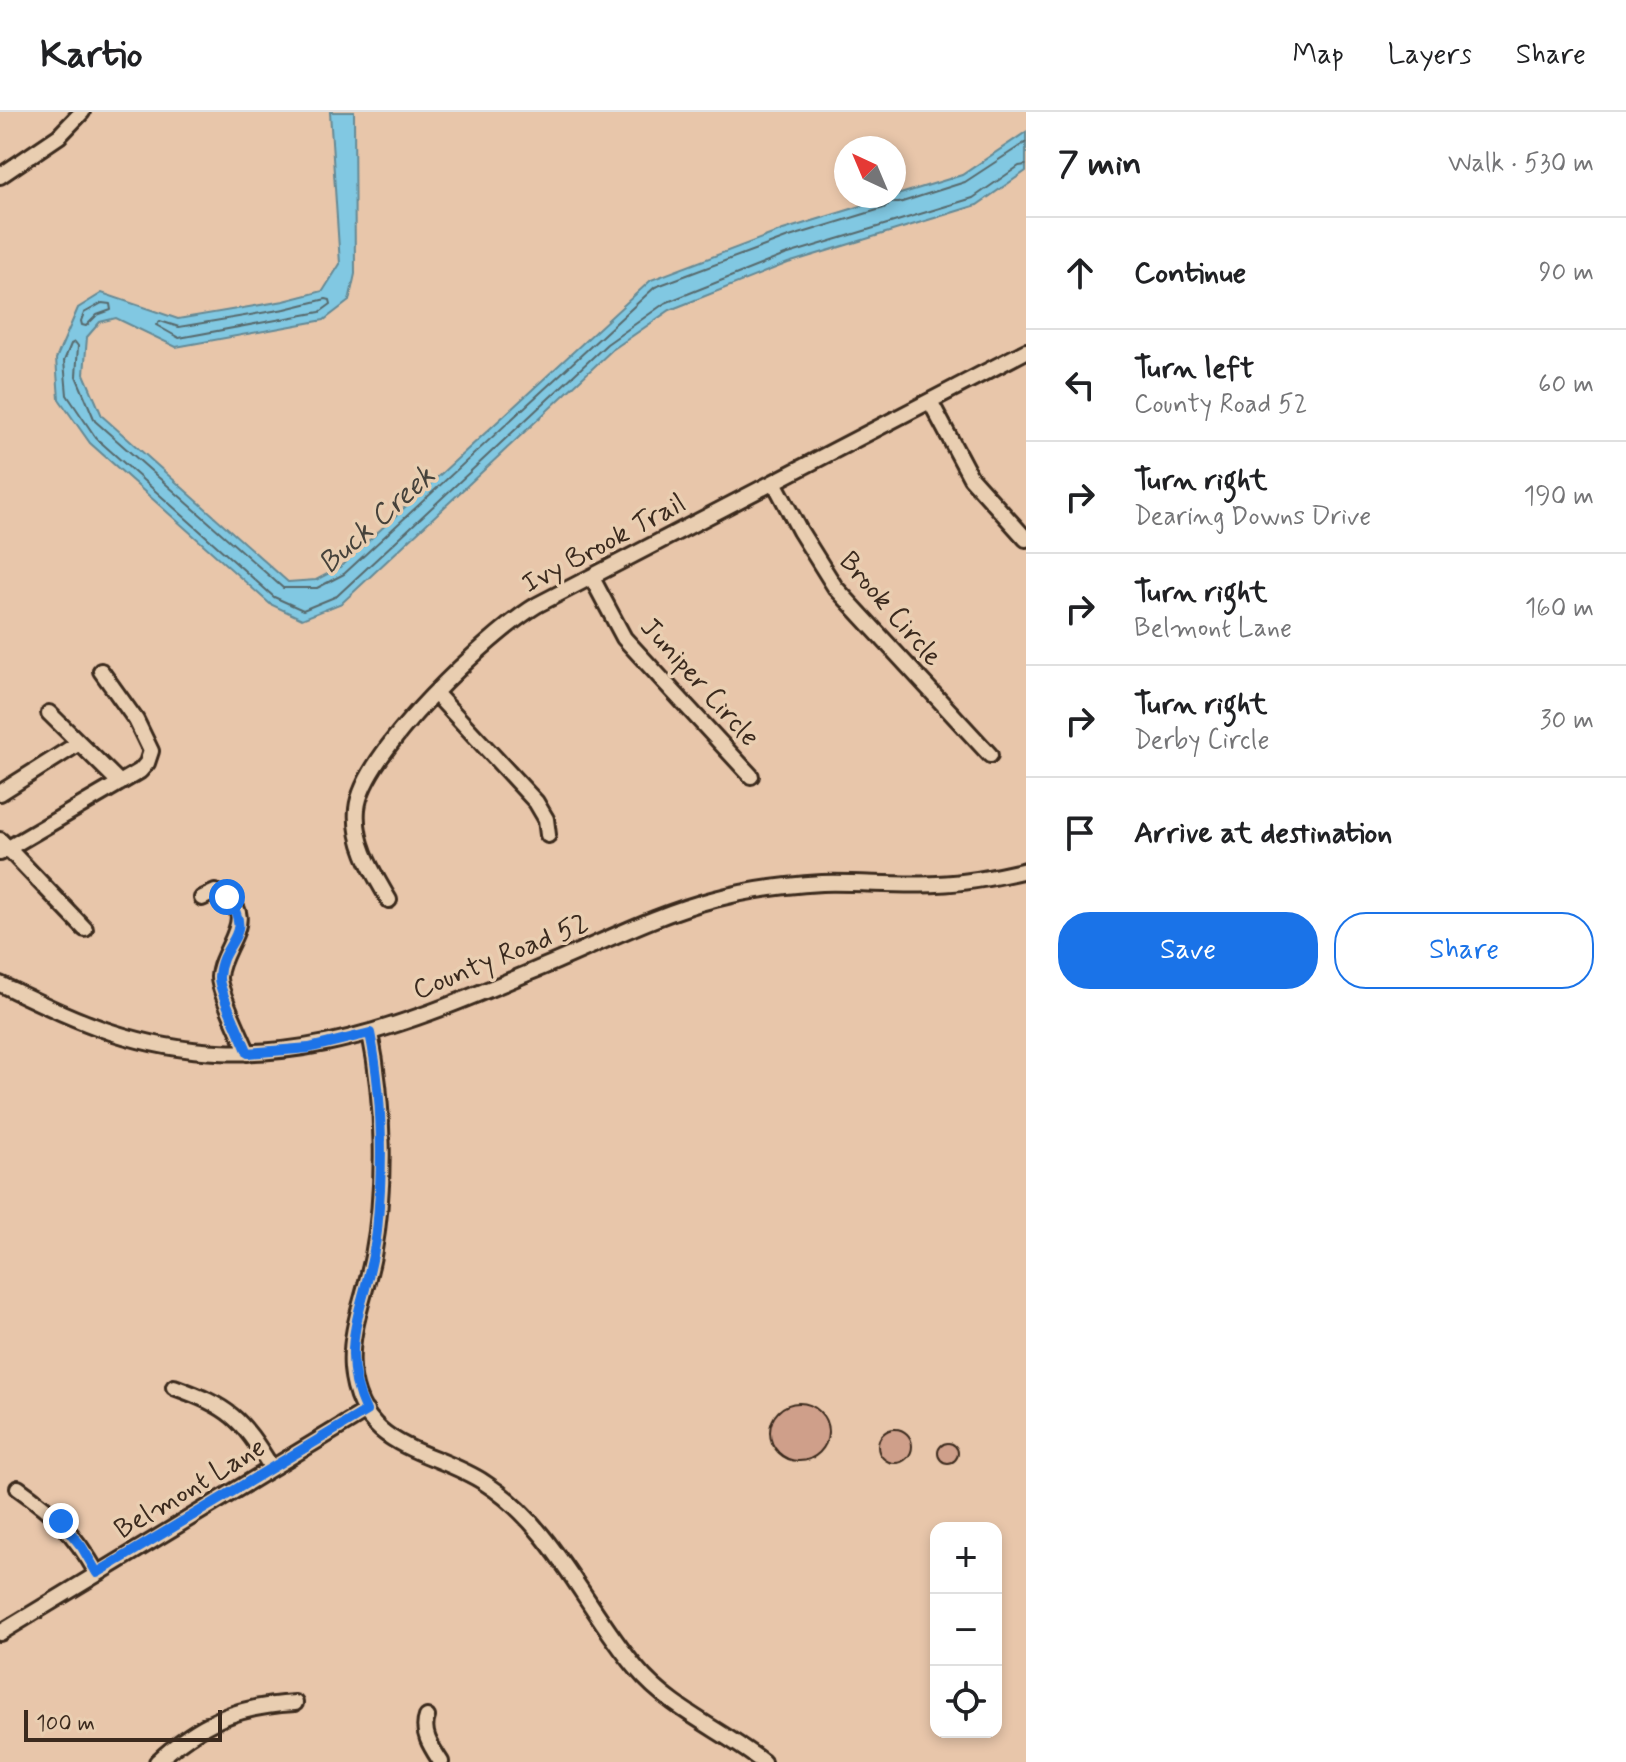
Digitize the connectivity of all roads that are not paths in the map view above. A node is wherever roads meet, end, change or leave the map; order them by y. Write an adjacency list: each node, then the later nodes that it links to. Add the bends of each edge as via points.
1 (82, 112): 2 (street, via 59,136)
2 (0, 176)
3 (1026, 351): 4 (street, Ivy Brook Trail)
4 (930, 401): 5 (street, Ivy Brook Trail); 6 (street, via 971,478)
5 (774, 482): 7 (street, Ivy Brook Trail); 12 (street, Brook Circle, via 835,587)
6 (1026, 539)
7 (592, 578): 9 (street, Ivy Brook Trail, via 525,613); 13 (street, Juniper Circle, via 624,638)
8 (101, 671): 14 (street, via 151,751 140,771)
9 (435, 693): 16 (street, via 536,802); 20 (street, Ivy Brook Trail, via 384,752 359,794 360,841)
10 (49, 713): 11 (street)
11 (79, 743): 14 (street); 15 (street)
12 (990, 755)
13 (751, 776)
14 (120, 783): 17 (street)
15 (0, 793)
16 (548, 835)
17 (2, 847): 21 (street)
18 (1026, 870): 23 (street, County Road 52, via 939,884 797,886 711,900)
19 (202, 898): 24 (street, via 215,892 227,897 238,913 240,928 218,979)
20 (389, 900)
21 (85, 929)
22 (0, 984): 24 (street, County Road 52, via 113,1033 190,1050)
23 (370, 1033): 24 (street, County Road 52, via 309,1048); 26 (street, via 380,1192 373,1259 352,1345 354,1380)
24 (248, 1053)
25 (174, 1387): 27 (street, via 232,1414)
26 (366, 1411): 27 (street, Belmont Lane); 35 (street, via 401,1445 482,1480 506,1497 655,1689)
27 (271, 1467): 29 (street, Belmont Lane)
28 (18, 1488): 29 (street, via 72,1532)
29 (97, 1573): 30 (street, Belmont Lane)
30 (0, 1633)
31 (295, 1703): 33 (street, via 212,1721)
32 (427, 1717): 34 (street, via 425,1735)
33 (157, 1762)
34 (441, 1762)
35 (763, 1762)

